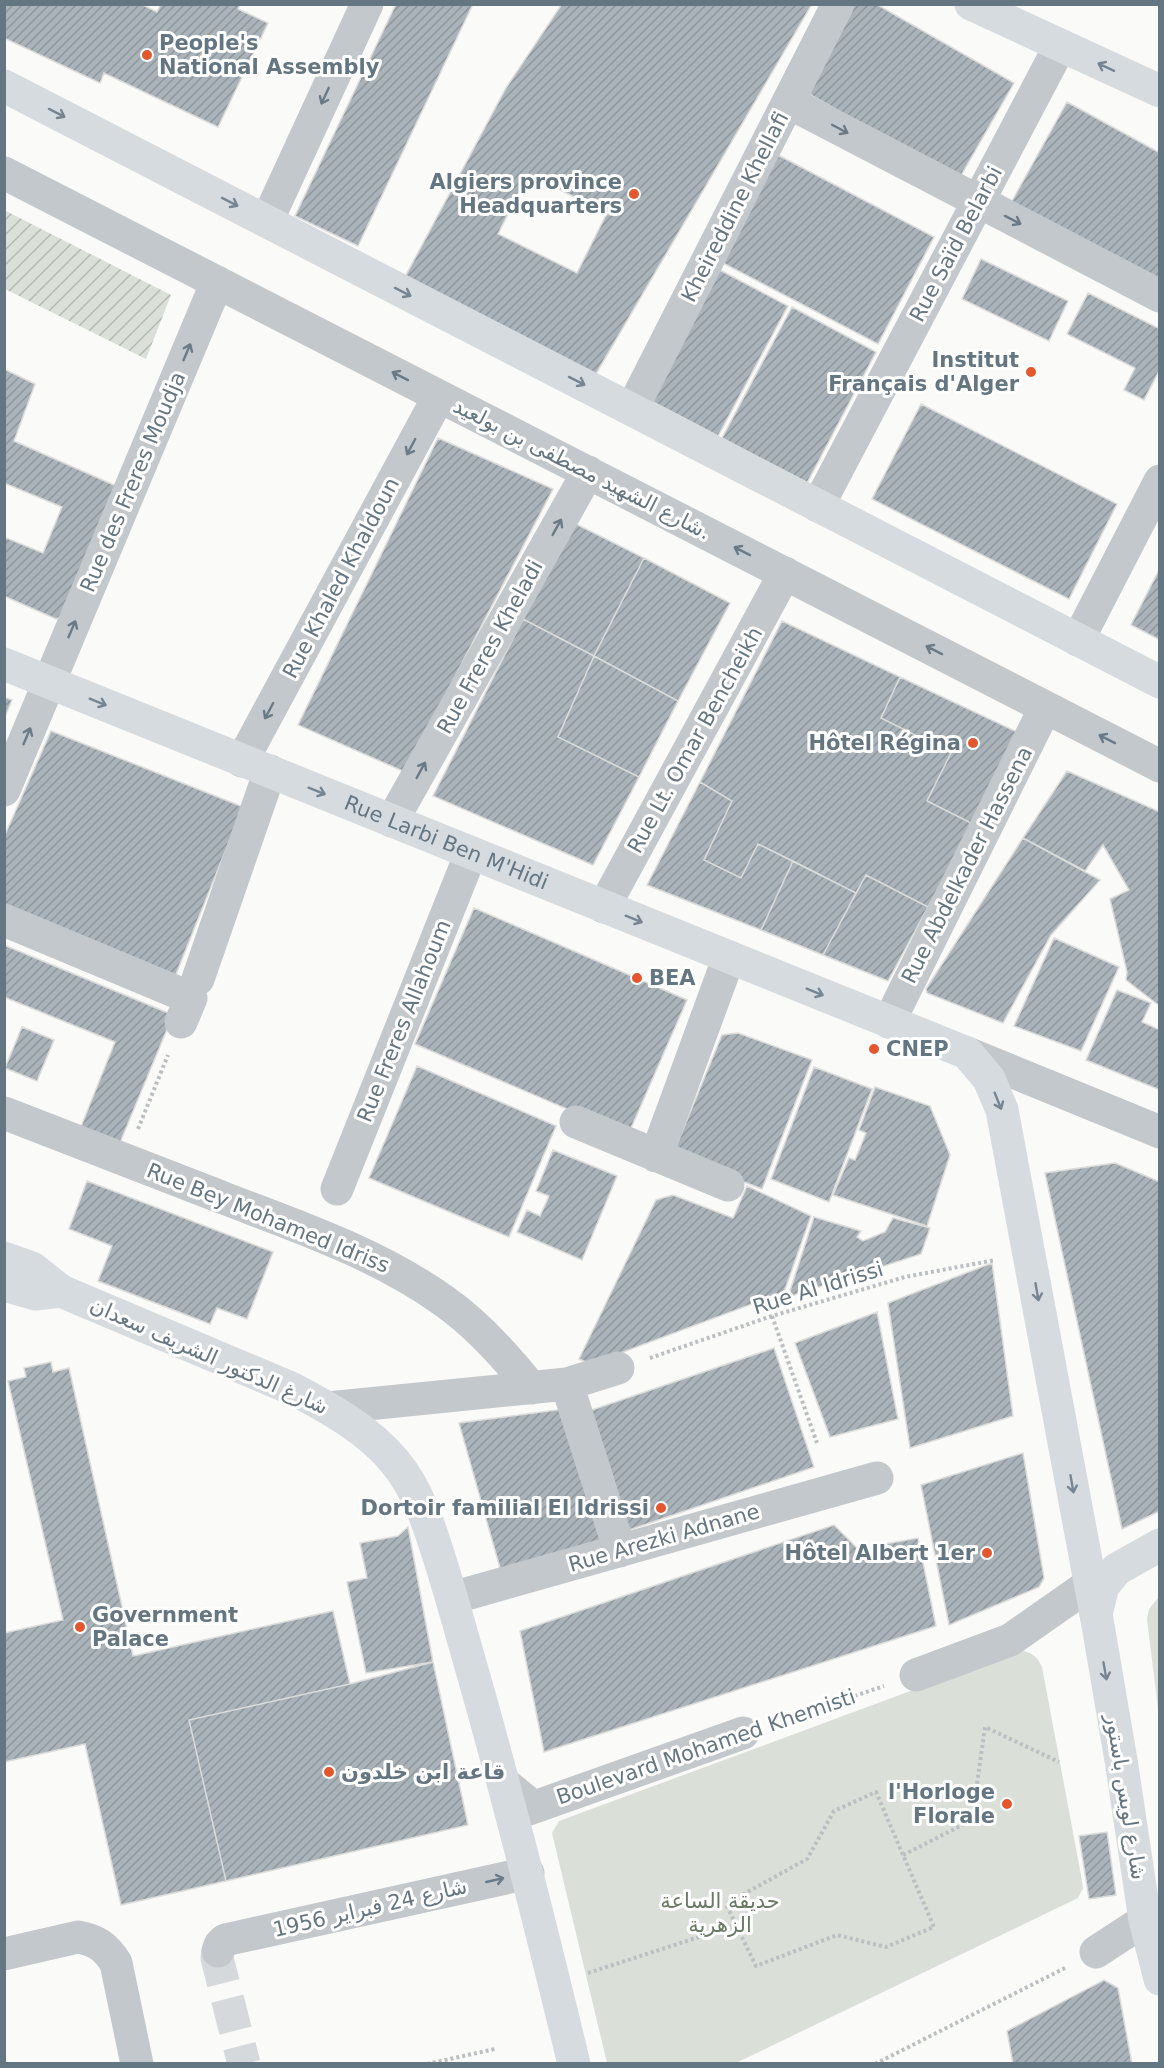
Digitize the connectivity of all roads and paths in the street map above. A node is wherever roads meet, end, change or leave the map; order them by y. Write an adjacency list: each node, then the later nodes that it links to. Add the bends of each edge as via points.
1 (367, 4): 10 (street, one-way to 10)
2 (838, 4): 7 (street, Kheireddine Khellafi)
3 (971, 4): 4 (main road)
4 (1060, 46): 6 (main road, one-way to 4); 9 (street, Rue Saïd Belarbi)
5 (4, 86): 10 (main road, one-way to 10)
6 (1160, 91)
7 (788, 102): 9 (street, one-way to 9); 14 (street, Kheireddine Khellafi)
8 (4, 173): 11 (street, شارع الشهيد مصطفى بن بولعيد.)
9 (978, 202): 12 (street, one-way to 12); 17 (street, Rue Saïd Belarbi)
10 (267, 221): 14 (main road, one-way to 14)
11 (217, 282): 13 (street, شارع الشهيد مصطفى بن بولعيد., one-way to 11); 22 (street, Rue des Freres Moudja, one-way to 11)
12 (1160, 296)
13 (439, 396): 15 (street, شارع الشهيد مصطفى بن بولعيد.); 24 (street, Rue Khaled Khaldoun, one-way to 24)
14 (632, 409): 17 (main road)
15 (588, 472): 18 (street, شارع الشهيد مصطفى بن بولعيد., one-way to 15); 27 (street, Rue Freres Kheladi, one-way to 15)
16 (1160, 481): 19 (street)
17 (818, 506): 19 (main road)
18 (785, 573): 23 (street, شارع الشهيد مصطفى بن بولعيد., one-way to 18); 29 (street, Rue Lt. Omar Bencheikh)
19 (1078, 640): 21 (main road)
20 (4, 664): 22 (main road, Rue Larbi Ben M'Hidi)
21 (1160, 681)
22 (49, 682): 24 (main road, Rue Larbi Ben M'Hidi, one-way to 24); 26 (street, Rue des Freres Moudja, one-way to 22)
23 (1046, 708): 25 (street, شارع الشهيد مصطفى بن بولعيد., one-way to 23); 33 (street, Rue Abdelkader Hassena)
24 (256, 766): 27 (main road, Rue Larbi Ben M'Hidi, one-way to 27); 32 (street, Rue Khaled Khaldoun)
25 (1160, 766)
26 (4, 790)
27 (392, 821): 28 (main road, Rue Larbi Ben M'Hidi)
28 (471, 853): 29 (main road, Rue Larbi Ben M'Hidi); 41 (street, Rue Freres Allahoum)
29 (604, 907): 31 (main road, Rue Larbi Ben M'Hidi, one-way to 31)
30 (4, 921): 32 (street)
31 (729, 957): 33 (main road, Rue Larbi Ben M'Hidi, one-way to 33); 38 (street)
32 (190, 1000): 39 (path)
33 (888, 1022): 34 (main road, Rue Larbi Ben M'Hidi)
34 (967, 1053): 37 (street); 42 (main road, شارع لويس باستور, one-way to 42, via 989,1078 1002,1110)
35 (4, 1113): 39 (street, Rue Bey Mohamed Idriss)
36 (576, 1122): 38 (street)
37 (1160, 1132)
38 (656, 1156): 40 (street)
39 (125, 1160): 49 (street, Rue Bey Mohamed Idriss, via 320,1235 400,1272 469,1320)
40 (728, 1185)
41 (337, 1188)
42 (1030, 1253): 46 (path, Rue Al Idrissi, via 904,1277); 56 (main road, شارع لويس باستور, one-way to 56)
43 (4, 1258): 45 (main road, via 32,1268)
44 (4, 1285): 45 (main road, via 34,1294)
45 (61, 1291): 50 (main road, شارغ الدكتور الشريف سعدان, via 248,1369)
46 (772, 1316): 47 (path, Rue Al Idrissi); 51 (path)
47 (618, 1368): 48 (street)
48 (567, 1384): 49 (street); 54 (street)
49 (531, 1388): 50 (street)
50 (328, 1408): 55 (main road, شارغ الدكتور الشريف سعدان, via 395,1462 417,1495)
51 (818, 1443)
52 (877, 1478): 54 (street, Rue Arezki Adnane)
53 (1160, 1545): 56 (main road, via 1117,1569)
54 (620, 1551): 55 (street, Rue Arezki Adnane)
55 (452, 1598): 60 (main road, شارغ الدكتور الشريف سعدان)
56 (1093, 1599): 57 (street, via 1010,1640); 63 (main road, شارع لويس باستور, one-way to 63)
57 (916, 1675): 58 (path, Boulevard Mohamed Khemisti)
58 (743, 1733): 60 (street, Boulevard Mohamed Khemisti, via 529,1809)
59 (1059, 1762): 61 (path, via 985,1727 972,1820)
60 (505, 1784): 62 (main road, شارغ الدكتور الشريف سعدان)
61 (903, 1855): 64 (path, via 876,1792 834,1811 807,1859 726,1904); 64 (path, via 934,1927 925,1931 886,1947 837,1935 756,1966)
62 (528, 1873): 65 (street, شارع 24 فبراير 1956, one-way to 62, via 225,1940); 73 (main road, شارغ الدكتور الشريف سعدان)
63 (1152, 1916): 66 (street); 69 (main road, شارع لويس باستور)
64 (736, 1925): 68 (path)
65 (218, 1951)
66 (1096, 1952): 74 (path)
67 (4, 1954): 71 (street, via 78,1937 101,1944 116,1963)
68 (584, 1974)
69 (1160, 1979)
70 (495, 2049): 72 (path)
71 (137, 2064)
72 (427, 2064)
73 (574, 2064)
74 (875, 2064)

